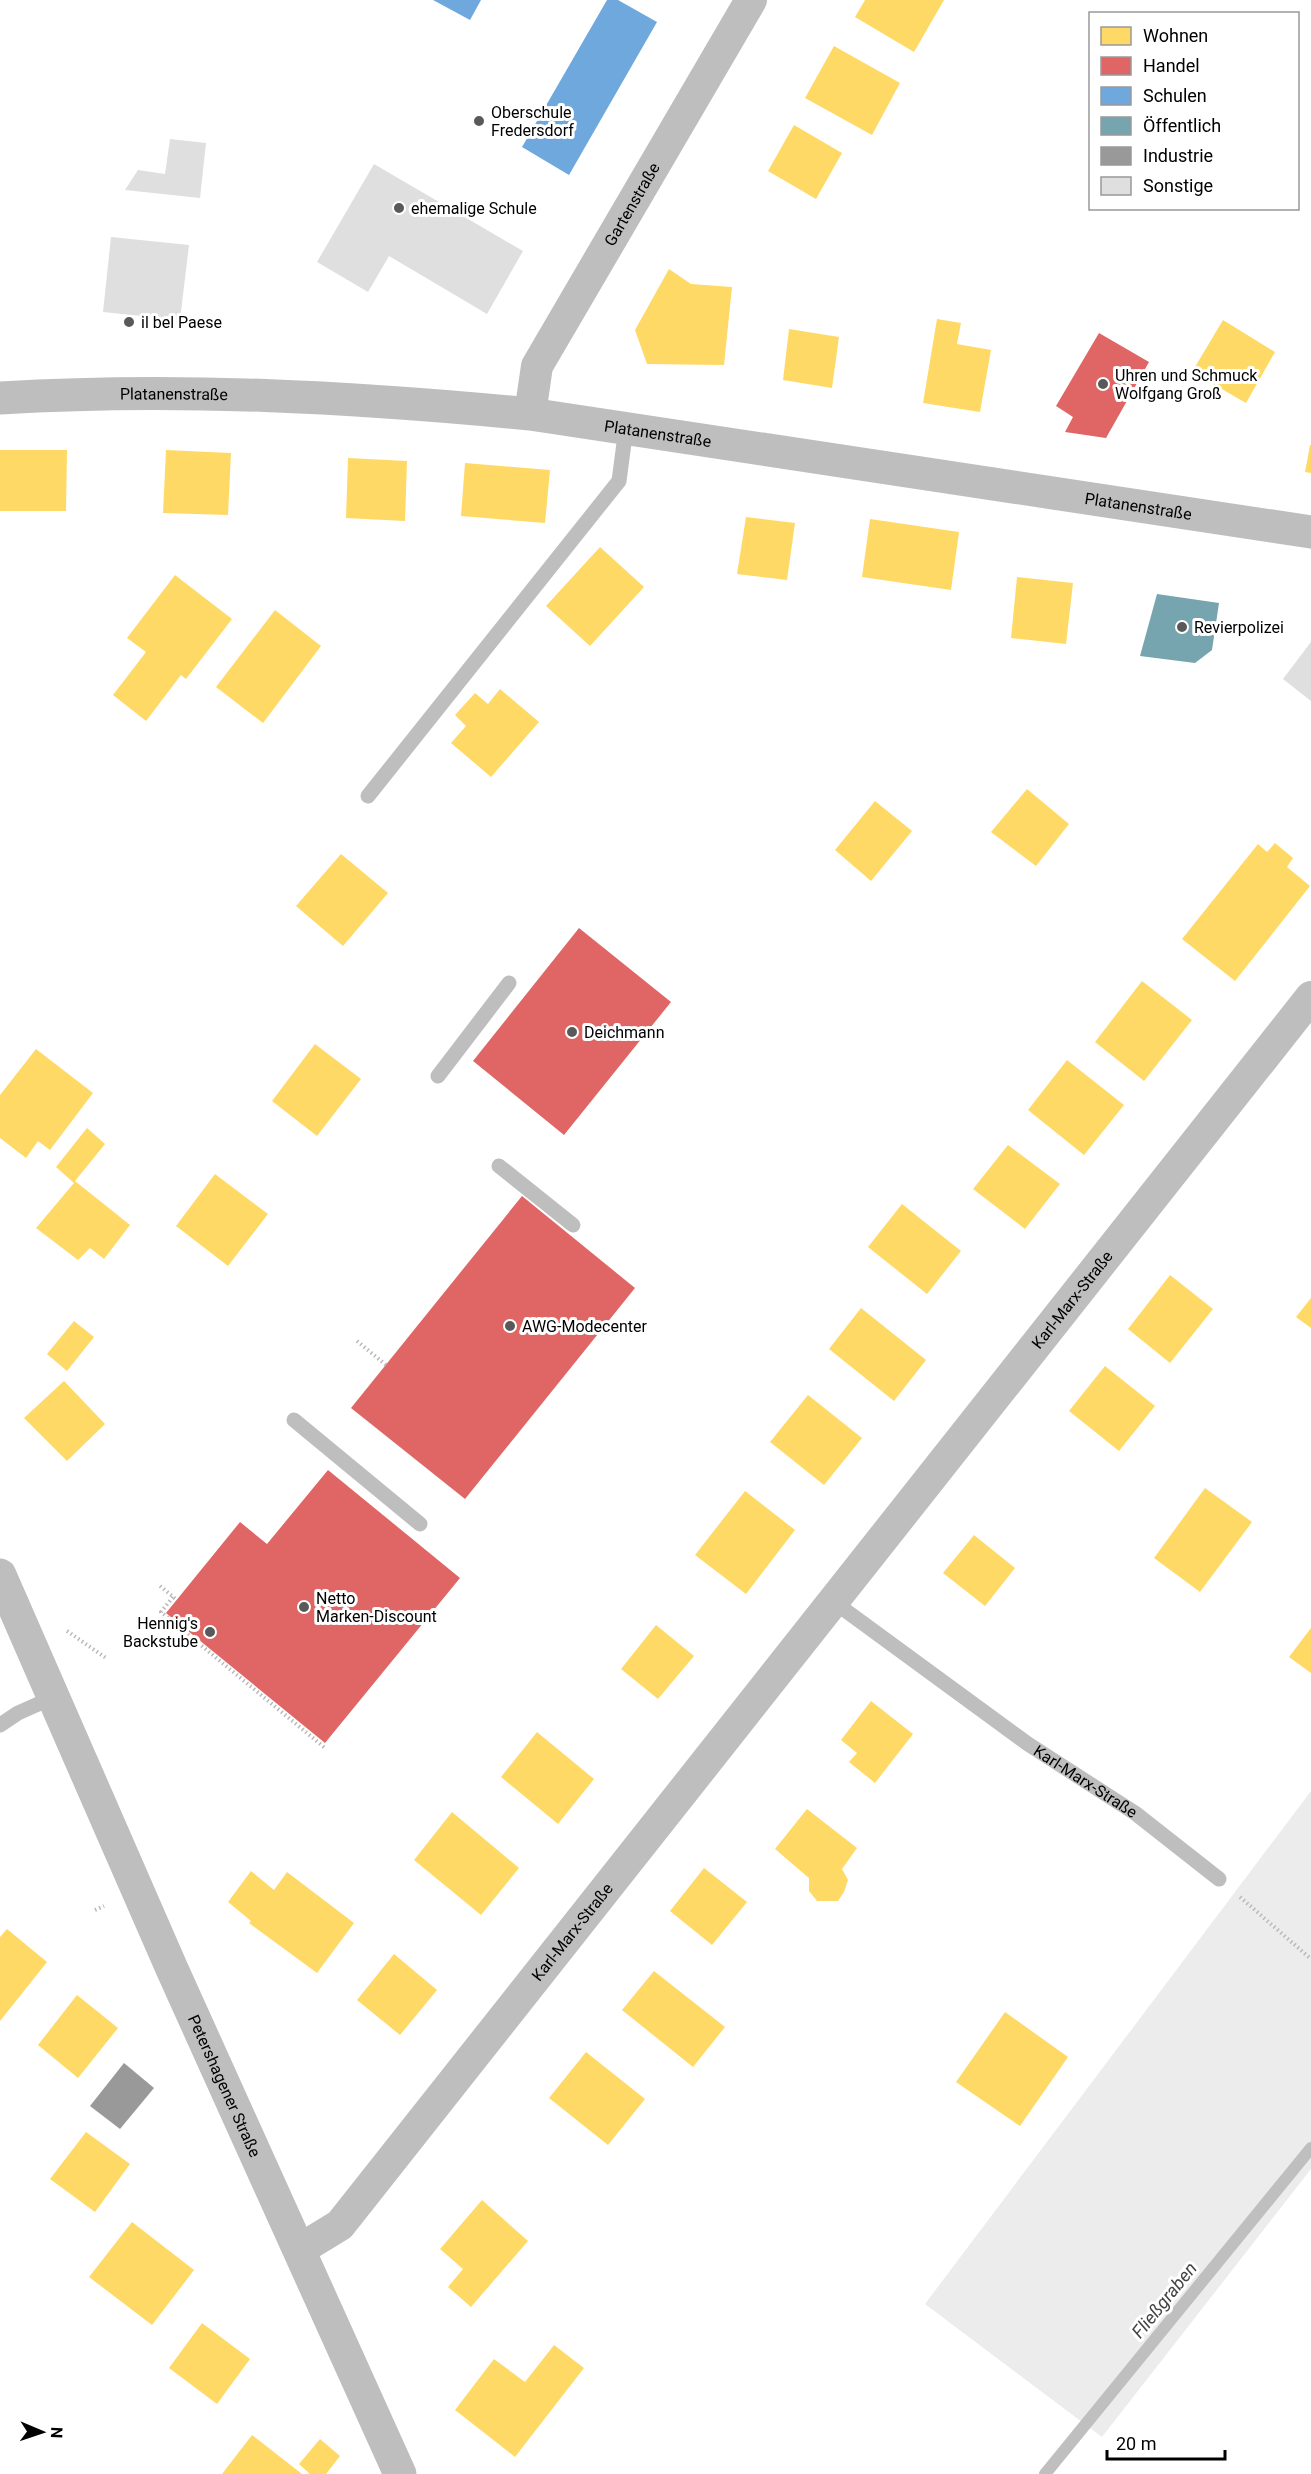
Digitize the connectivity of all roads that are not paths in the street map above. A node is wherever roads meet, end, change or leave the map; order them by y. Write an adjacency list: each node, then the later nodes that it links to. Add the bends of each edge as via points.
1 (751, 0): 3 (street, Gartenstraße, via 537,366)
2 (0, 398): 3 (street, Platanenstraße, via 193,393 425,404)
3 (530, 414): 4 (street, Platanenstraße)
4 (626, 428): 5 (street, Platanenstraße); 6 (lane, via 620,481)
5 (1311, 532)
6 (368, 796)
7 (509, 984): 9 (lane)
8 (1311, 997): 15 (street, Karl-Marx-Straße)
9 (438, 1076)
10 (499, 1166): 11 (lane)
11 (573, 1225)
12 (294, 1420): 13 (lane)
13 (420, 1524)
14 (0, 1575): 16 (street, Petershagener Straße)
15 (834, 1602): 18 (lane, Karl-Marx-Straße, via 1028,1744 1135,1813); 19 (street, Karl-Marx-Straße, via 340,2225)
16 (54, 1696): 17 (lane); 19 (street, Petershagener Straße)
17 (0, 1725)
18 (1219, 1879)
19 (299, 2250): 20 (street, Petershagener Straße)
20 (400, 2474)

